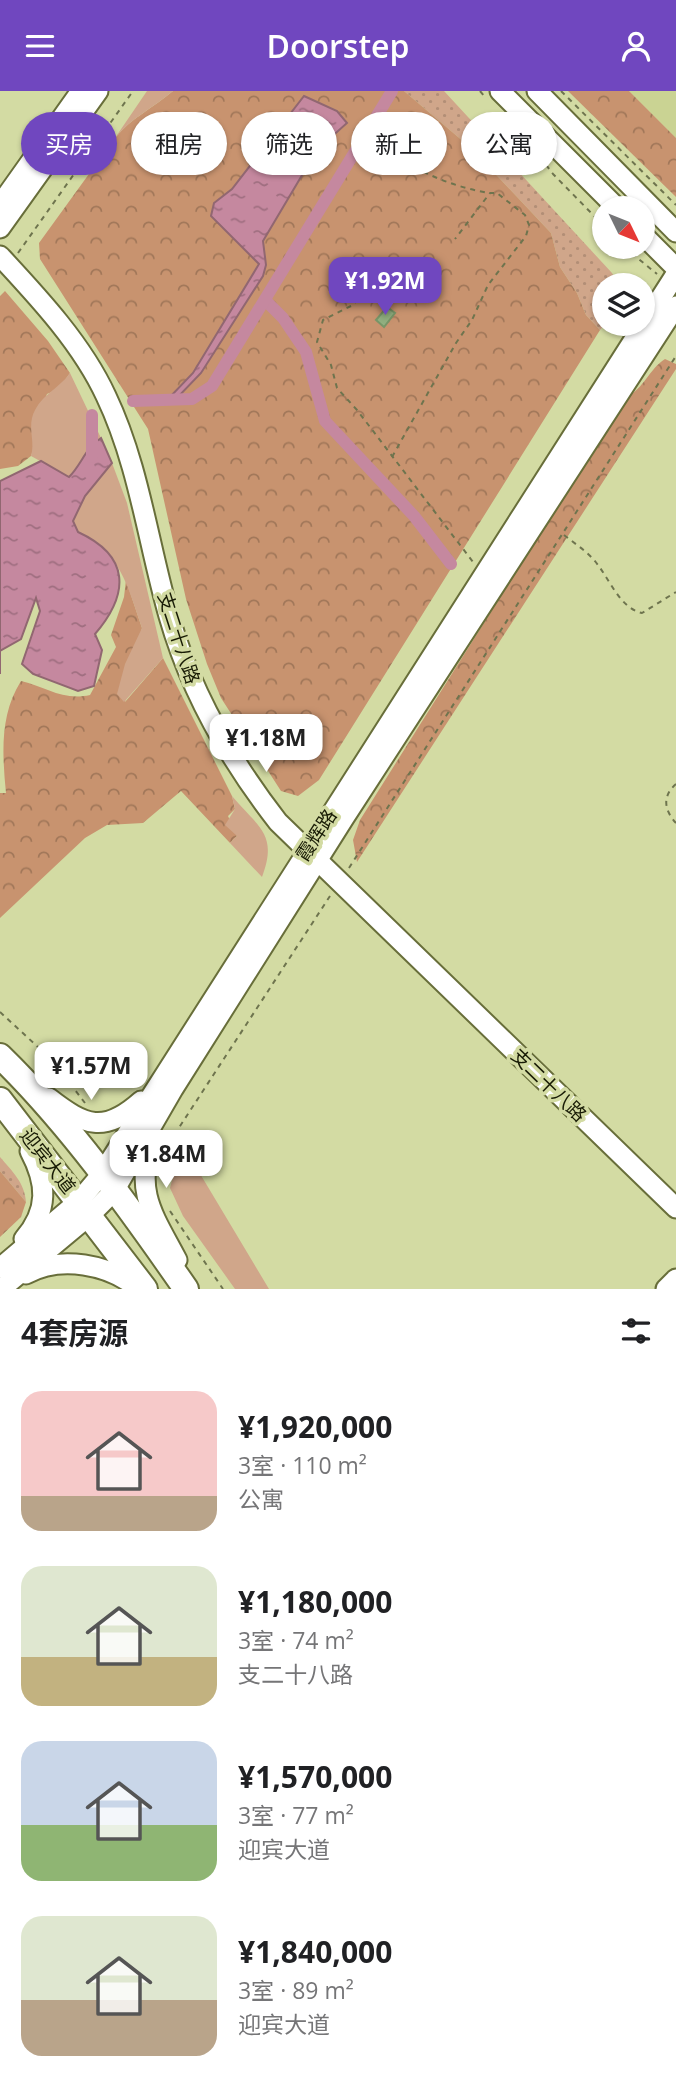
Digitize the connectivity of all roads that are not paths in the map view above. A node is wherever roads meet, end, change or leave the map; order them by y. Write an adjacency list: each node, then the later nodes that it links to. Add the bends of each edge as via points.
1 (81, 91): 8 (street)
2 (98, 91): 9 (street)
3 (537, 91): 5 (street)
4 (494, 95): 6 (street)
5 (626, 181): 7 (street); 10 (street)
6 (604, 196)
7 (618, 196)
8 (0, 205)
9 (0, 229)
10 (676, 232)
11 (655, 251): 13 (street)
12 (4, 261): 15 (street, 支二十八路, via 56,321 105,393 119,425 169,617 192,682 242,775 278,822)
13 (674, 275): 15 (street, 霞辉路)
14 (676, 306): 15 (street, 霞辉路)
15 (312, 855): 18 (street, 霞辉路); 22 (street, 支二十八路)
16 (0, 1056): 17 (highway, 迎宾大道)
17 (22, 1078): 18 (street, via 83,1122 102,1124 121,1117); 20 (highway, 迎宾大道)
18 (167, 1084): 20 (street, 霞辉路); 28 (street, via 144,1164 143,1184)
19 (0, 1101): 21 (highway, 迎宾大道); 23 (street, via 44,1183 37,1218)
20 (107, 1183): 21 (street, 霞辉路); 27 (highway, 迎宾大道)
21 (84, 1208): 23 (street, 霞辉路); 26 (highway, 迎宾大道)
22 (676, 1208)
23 (1, 1277): 25 (street, via 58,1264 116,1273)
24 (676, 1279): 29 (street)
25 (138, 1289)
26 (145, 1289)
27 (186, 1289)
28 (192, 1289)
29 (666, 1289)

